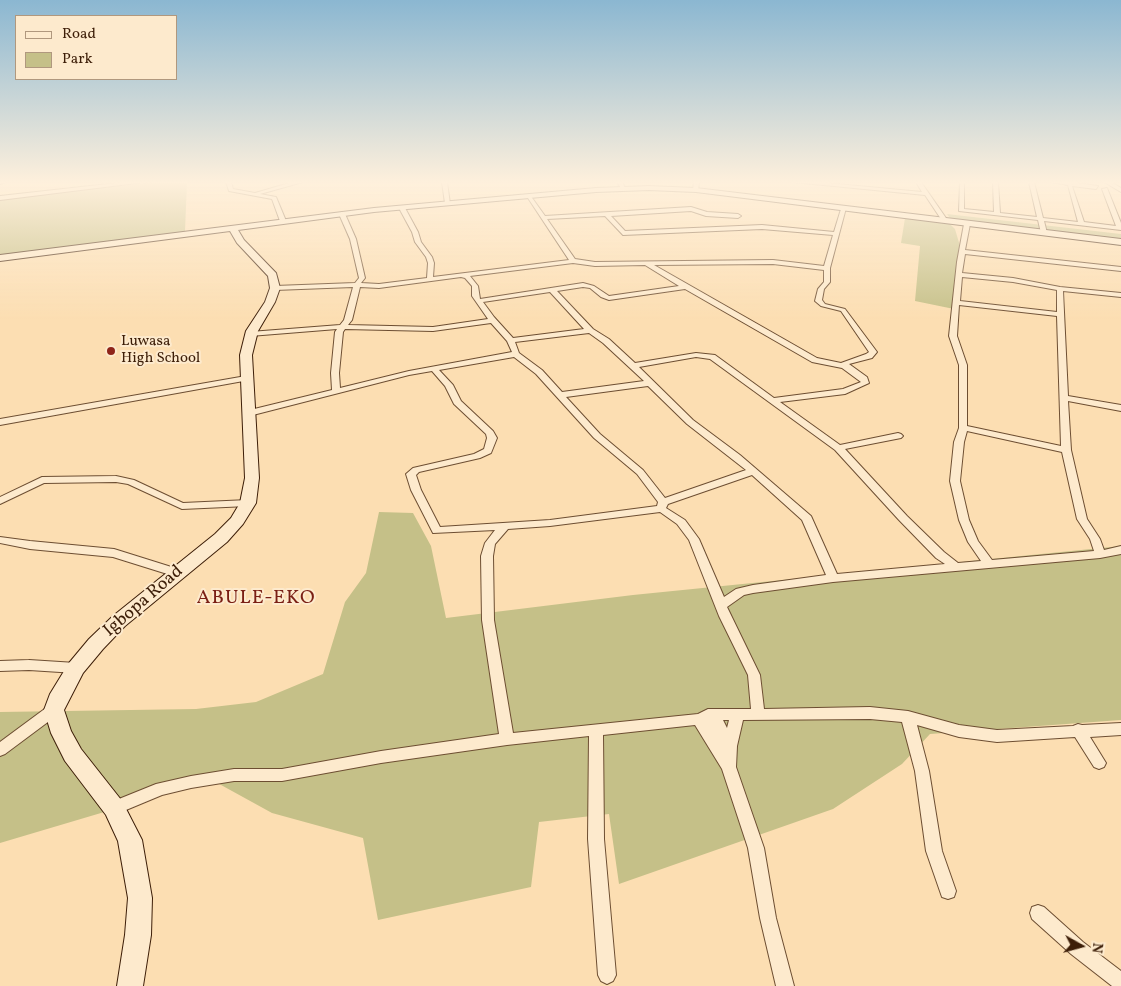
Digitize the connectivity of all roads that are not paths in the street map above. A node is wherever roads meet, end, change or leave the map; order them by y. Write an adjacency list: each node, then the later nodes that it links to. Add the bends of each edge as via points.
1 (239, 228): 12 (main road)
2 (348, 228): 25 (street, via 362,274)
3 (411, 228): 24 (street, via 431,263)
4 (551, 228): 18 (street)
5 (617, 228): 6 (street, via 626,234)
6 (742, 228)
7 (773, 228): 13 (street)
8 (838, 228): 13 (street)
9 (965, 228): 16 (street)
10 (998, 228): 14 (main road)
11 (1042, 228): 14 (street)
12 (233, 229): 17 (main road); 27 (main road, via 272,275)
13 (837, 234): 20 (street)
14 (1044, 234): 15 (main road)
15 (1121, 242)
16 (963, 252): 21 (street); 22 (street)
17 (0, 258)
18 (572, 261): 19 (street); 23 (street)
19 (646, 263): 20 (street, via 773,262); 26 (street)
20 (827, 268): 41 (street, via 827,282 821,289 819,303 842,310 873,352)
21 (1121, 270)
22 (959, 275): 28 (street); 32 (street)
23 (465, 276): 24 (street); 31 (street, via 475,286)
24 (430, 278): 25 (street, via 379,286)
25 (357, 284): 27 (street); 35 (street, via 348,320)
26 (687, 287): 29 (street, via 609,298 586,285); 41 (street, via 815,360)
27 (276, 288): 37 (main road, Igbopa Road)
28 (1060, 289): 30 (street); 33 (street)
29 (552, 290): 31 (street); 36 (street)
30 (1121, 295)
31 (478, 301): 34 (street)
32 (957, 304): 33 (street); 52 (street, via 953,336 963,359)
33 (1059, 314): 47 (street)
34 (492, 321): 35 (street, via 433,329); 38 (street)
35 (342, 328): 37 (street); 45 (street, via 337,346)
36 (590, 331): 38 (street); 40 (street)
37 (250, 334): 43 (main road, Igbopa Road)
38 (511, 340): 39 (street)
39 (516, 354): 42 (street); 46 (street, via 539,372)
40 (633, 366): 44 (street); 48 (street, via 706,355)
41 (845, 366): 48 (street, via 865,383 845,391)
42 (435, 370): 45 (street); 60 (street, via 449,385 457,402 490,433 491,445 488,451 477,456 416,470 410,478 437,531)
43 (246, 378): 50 (main road, Igbopa Road); 51 (street)
44 (649, 383): 46 (street); 56 (street, via 690,422)
45 (336, 391): 50 (street)
46 (559, 395): 59 (street, via 597,436 640,472)
47 (1065, 398): 49 (street); 55 (street)
48 (772, 401): 54 (street)
49 (1121, 408)
50 (249, 413): 58 (main road, Igbopa Road, via 252,478)
51 (0, 422)
52 (963, 428): 55 (street); 64 (street, via 955,481 967,528)
53 (898, 436): 54 (street)
54 (838, 448): 65 (street, via 903,518)
55 (1066, 450): 63 (street, via 1082,519)
56 (752, 471): 59 (street); 67 (street, via 807,518)
57 (0, 501): 58 (street, via 42,480 116,478 182,506)
58 (248, 503): 66 (main road, Igbopa Road, via 221,538)
59 (662, 506): 60 (street); 68 (street, via 681,522 694,539)
60 (504, 527): 79 (street, via 490,543 487,556 488,620)
61 (0, 540): 66 (street, via 30,546 114,553)
62 (1121, 550): 63 (street)
63 (1100, 554): 64 (street)
64 (988, 563): 65 (street)
65 (955, 566): 67 (street)
66 (177, 573): 70 (main road, Igbopa Road, via 119,621)
67 (833, 578): 68 (street, via 740,592)
68 (721, 605): 73 (street, via 754,675)
69 (0, 666): 70 (street)
70 (76, 668): 71 (main road, Igbopa Road)
71 (55, 709): 81 (street); 84 (main road, via 61,733 73,756)
72 (739, 715): 73 (street); 74 (street); 80 (street, via 734,723)
73 (758, 715): 75 (street, via 860,712)
74 (704, 717): 77 (street); 80 (street, via 717,723); 83 (street)
75 (908, 717): 78 (street, via 959,731 997,736); 85 (street, via 922,771 934,851)
76 (1121, 728): 78 (street)
77 (596, 729): 79 (street); 87 (street, via 596,839)
78 (1078, 730): 82 (street)
79 (507, 739): 84 (street, via 282,775 234,776 191,782 161,789)
80 (730, 746): 83 (street)
81 (0, 750)
82 (1099, 763)
83 (729, 766): 90 (street, via 756,848 768,918)
84 (114, 808): 89 (main road, via 130,840 140,898)
85 (948, 891)
86 (1038, 913): 88 (street)
87 (607, 975)
88 (1121, 982)
89 (130, 986)
90 (785, 986)

